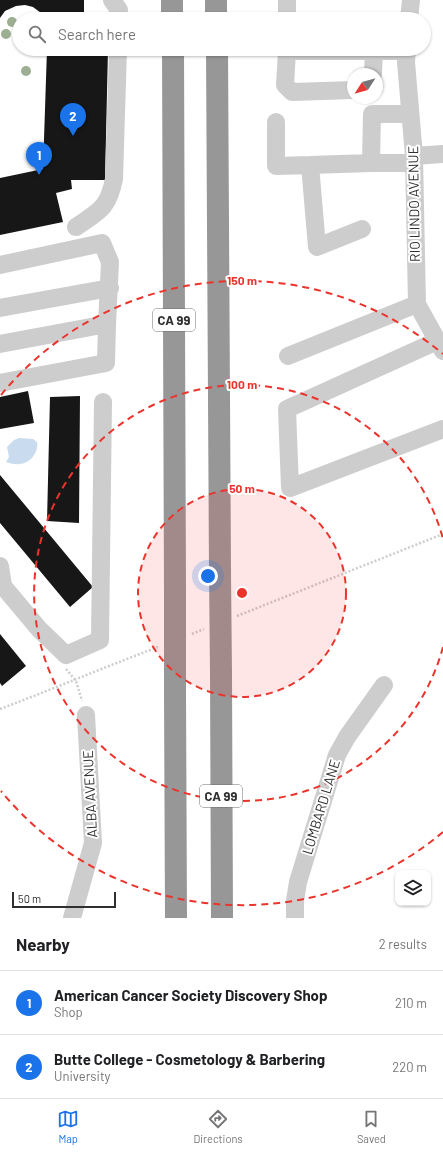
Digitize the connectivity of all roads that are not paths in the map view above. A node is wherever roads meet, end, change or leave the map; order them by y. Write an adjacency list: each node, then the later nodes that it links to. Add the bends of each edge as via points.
1 (112, 0): 6 (street)
2 (172, 0): 7 (highway)
3 (216, 0): 8 (highway)
4 (287, 0): 9 (street)
5 (411, 0): 10 (street)
6 (119, 12)
7 (172, 12)
8 (216, 12)
9 (287, 12)
10 (410, 12)
11 (118, 56): 25 (street, via 114,180 111,195 103,209)
12 (172, 56): 41 (highway, CA 99, bridge)
13 (216, 56): 45 (highway, CA 99, bridge)
14 (287, 56): 18 (street, via 285,85 292,92)
15 (374, 56): 17 (street)
16 (407, 56): 19 (street, RIO LINDO AVENUE)
17 (373, 68)
18 (347, 90)
19 (410, 114): 22 (street, RIO LINDO AVENUE); 23 (street, via 372,114)
20 (276, 122): 24 (street, via 276,166)
21 (443, 154): 22 (street)
22 (414, 159): 23 (street); 29 (street, RIO LINDO AVENUE)
23 (372, 163): 24 (street)
24 (310, 165): 26 (street, via 317,247)
25 (76, 227)
26 (362, 229)
27 (0, 265): 28 (street, via 102,243 110,262)
28 (110, 288): 30 (street); 31 (street)
29 (417, 304): 33 (street, RIO LINDO AVENUE); 34 (street)
30 (0, 308)
31 (107, 324): 32 (street); 35 (street, via 106,363)
32 (0, 344)
33 (440, 347): 37 (street, via 287,409 290,488)
34 (288, 356)
35 (0, 383)
36 (103, 402): 38 (street, via 100,640 66,655 3,586)
37 (443, 429)
38 (0, 566)
39 (384, 685): 46 (street, LOMBARD LANE, via 347,737 332,765 297,886)
40 (86, 715): 42 (street, ALBA AVENUE, via 93,843)
41 (176, 877): 43 (highway); 44 (highway, CA 99)
42 (72, 918)
43 (169, 918)
44 (176, 918)
45 (222, 918)
46 (295, 918)

